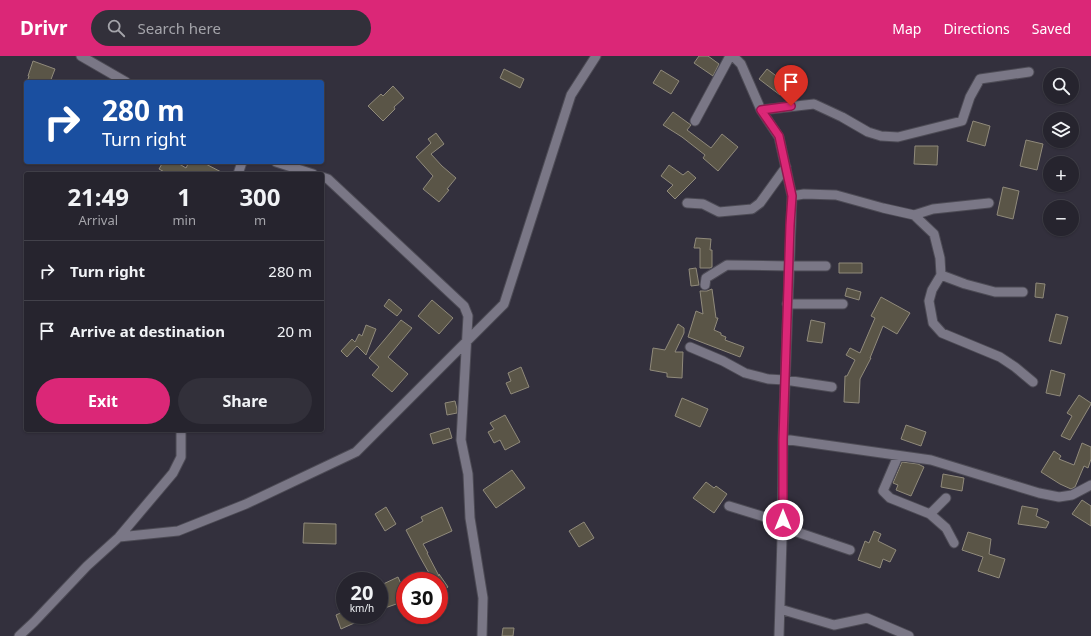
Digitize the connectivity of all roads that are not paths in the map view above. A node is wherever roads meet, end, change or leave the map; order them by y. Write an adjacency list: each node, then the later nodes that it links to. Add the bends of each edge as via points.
1 (81, 56): 6 (street)
2 (596, 56): 24 (street, via 570,95 504,304)
3 (730, 56): 8 (street)
4 (733, 56): 7 (street, via 741,64)
5 (1029, 72): 7 (street, via 980,79 970,97 962,121 898,137 868,132 814,104)
6 (123, 80)
7 (761, 110): 10 (street, via 779,136)
8 (695, 121)
9 (282, 164): 11 (street)
10 (786, 167): 13 (street); 14 (street, via 760,203 752,209 719,212 703,204)
11 (307, 172)
12 (324, 178): 24 (street, via 464,306 468,316)
13 (792, 196): 16 (street, via 836,195); 17 (street)
14 (687, 203)
15 (989, 203): 16 (street, via 933,209)
16 (914, 215): 19 (street, via 934,234)
17 (789, 266): 18 (street); 20 (street, via 727,265 706,278); 22 (street)
18 (826, 266)
19 (941, 275): 21 (street, via 994,292); 27 (street, via 929,301 933,323 942,333 1000,357)
20 (705, 285)
21 (1023, 292)
22 (788, 304): 23 (street); 26 (street)
23 (843, 304)
24 (467, 341): 37 (street, via 356,452 246,504 178,531); 42 (street, via 461,440 468,474 470,518 483,598)
25 (690, 347): 26 (street, via 745,372 768,379)
26 (785, 380): 28 (street); 30 (street)
27 (1034, 382)
28 (832, 387)
29 (181, 432): 37 (street, via 181,457 173,473)
30 (783, 440): 31 (street); 36 (street)
31 (898, 456): 32 (street, via 931,460 1059,497 1072,495); 35 (street, via 883,491 890,498)
32 (1091, 485)
33 (946, 498): 35 (street)
34 (729, 506): 36 (street)
35 (930, 514): 38 (street, via 946,528)
36 (782, 524): 39 (street); 40 (street)
37 (119, 537): 41 (street)
38 (954, 543)
39 (850, 550)
40 (780, 609): 43 (street); 44 (street, via 834,625 868,618)
41 (19, 636)
42 (482, 636)
43 (779, 636)
44 (909, 636)

